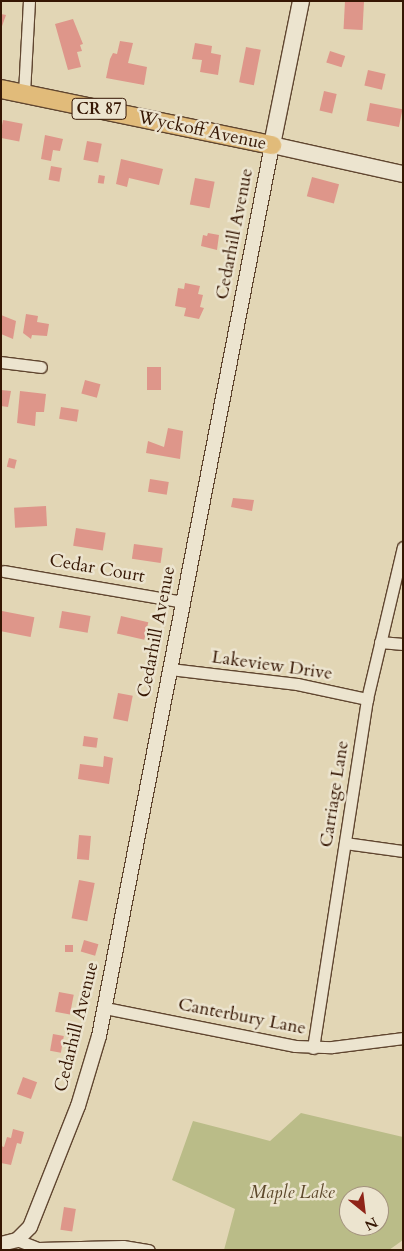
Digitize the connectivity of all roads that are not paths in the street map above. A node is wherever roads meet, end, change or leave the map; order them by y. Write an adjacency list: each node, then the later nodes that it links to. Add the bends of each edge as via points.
1 (29, 1): 4 (street)
2 (301, 1): 5 (main road, Cedarhill Avenue)
3 (1, 89): 4 (main road, Wyckoff Avenue / CR 87)
4 (24, 93): 5 (main road, Wyckoff Avenue / CR 87)
5 (272, 145): 6 (main road, Wyckoff Avenue / CR 87); 11 (street, Cedarhill Avenue)
6 (403, 174)
7 (1, 362): 8 (street)
8 (41, 367)
9 (403, 547): 12 (street, Carriage Lane)
10 (4, 571): 11 (street, Cedar Court)
11 (183, 602): 14 (street, Cedarhill Avenue)
12 (380, 642): 13 (street); 15 (street, Carriage Lane)
13 (403, 644)
14 (170, 669): 15 (street, Lakeview Drive, via 288,682); 18 (street, Cedarhill Avenue)
15 (367, 700): 16 (street, Carriage Lane)
16 (344, 844): 17 (street); 20 (street, Carriage Lane)
17 (403, 851)
18 (105, 1008): 20 (street, Canterbury Lane); 21 (street, Cedarhill Avenue, via 78,1106 30,1227)
19 (403, 1038): 20 (street, Canterbury Lane)
20 (313, 1048)
21 (17, 1240): 22 (street); 23 (street, via 38,1248 123,1246)
22 (1, 1244)
23 (149, 1250)

